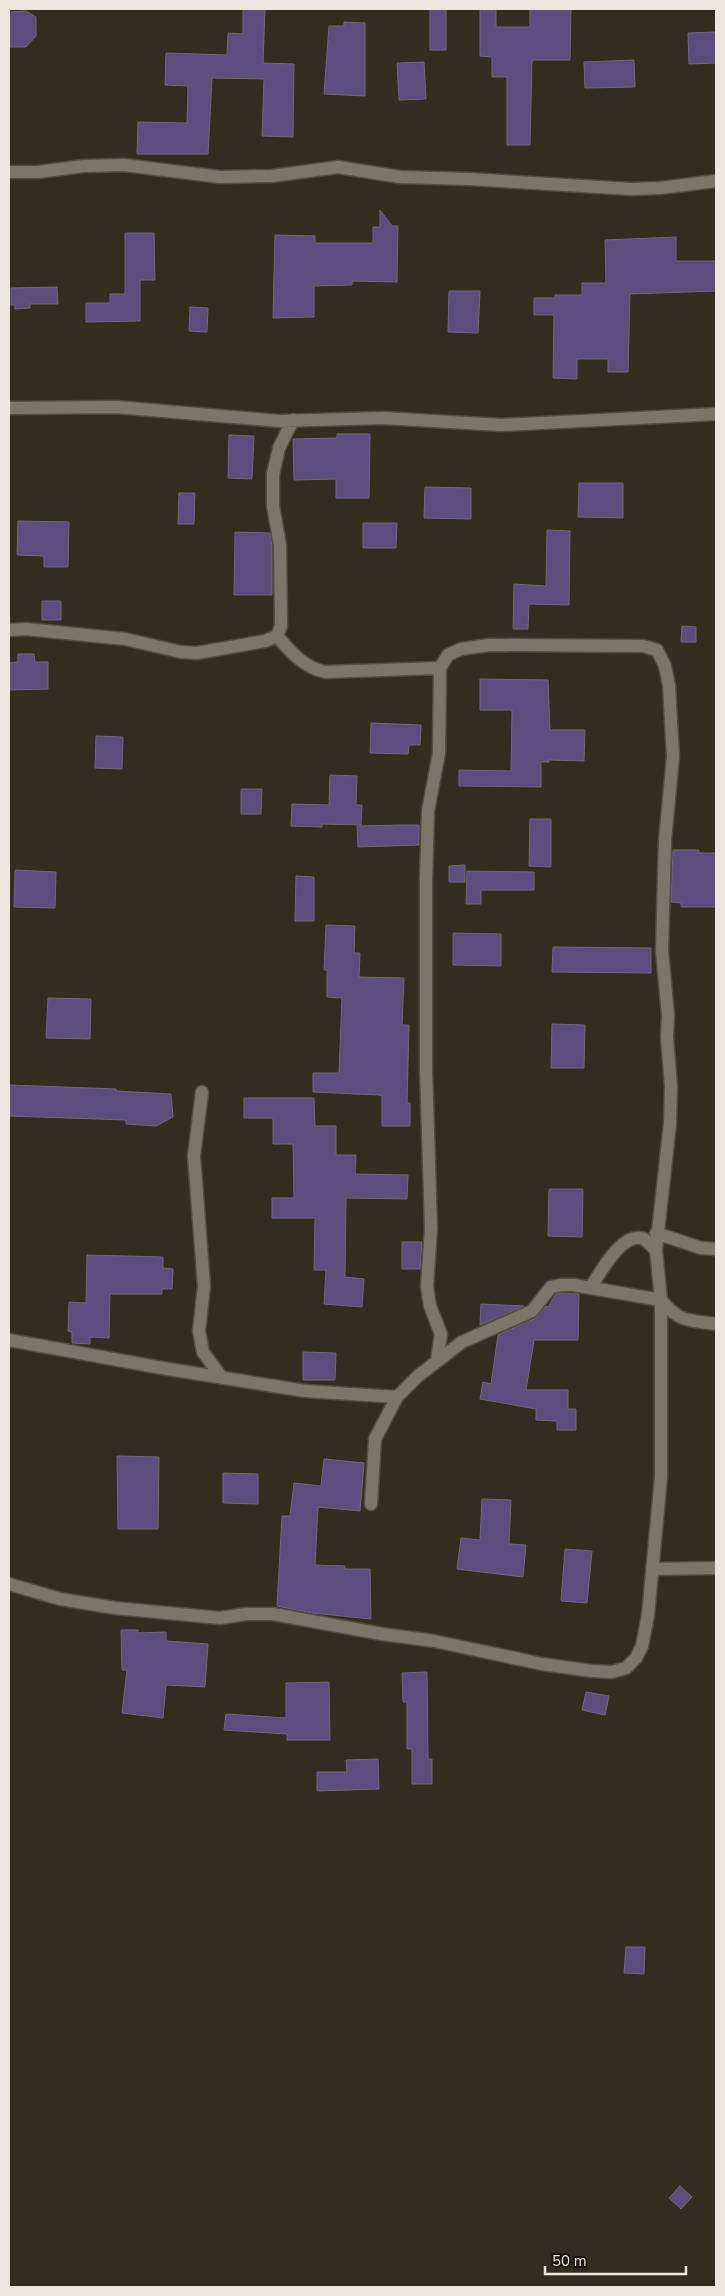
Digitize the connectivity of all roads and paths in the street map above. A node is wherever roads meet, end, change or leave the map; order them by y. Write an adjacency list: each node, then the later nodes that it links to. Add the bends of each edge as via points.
1 (9, 172): 2 (street, via 124,165 220,178 338,168 400,177 630,189)
2 (716, 181)
3 (9, 408): 5 (street, via 116,407)
4 (716, 414): 5 (street, via 501,425 383,418)
5 (293, 420): 7 (street, via 279,448 273,474 273,506 280,545 281,626)
6 (9, 630): 7 (street, via 125,640 196,653)
7 (277, 636): 8 (street, via 296,658 311,669 325,672)
8 (440, 668): 10 (street, via 448,655 489,645 643,646 657,650 664,666 672,709 673,757 662,952 671,1086 663,1196); 16 (street, via 439,753 428,811 425,983 430,1219 426,1286)
9 (202, 1092): 20 (street, via 194,1156 204,1286 199,1332 203,1352)
10 (656, 1234): 11 (street, via 701,1248); 12 (street)
11 (716, 1249)
12 (656, 1250): 13 (street, via 646,1240 630,1239 622,1244); 14 (street)
13 (590, 1288): 14 (street); 18 (street, via 561,1285 551,1288 532,1312)
14 (661, 1300): 15 (street, via 673,1314 684,1319); 24 (street, via 661,1476)
15 (716, 1324)
16 (440, 1334): 18 (street); 19 (street)
17 (9, 1340): 20 (street)
18 (462, 1342): 19 (street)
19 (437, 1360): 21 (street)
20 (222, 1378): 21 (street, via 306,1391)
21 (398, 1397): 22 (street, via 375,1439)
22 (371, 1504)
23 (716, 1568): 24 (street)
24 (652, 1569): 25 (street, via 642,1646 626,1668 612,1672 542,1664 434,1641 273,1614 220,1618 144,1612 60,1599)
25 (9, 1584)

